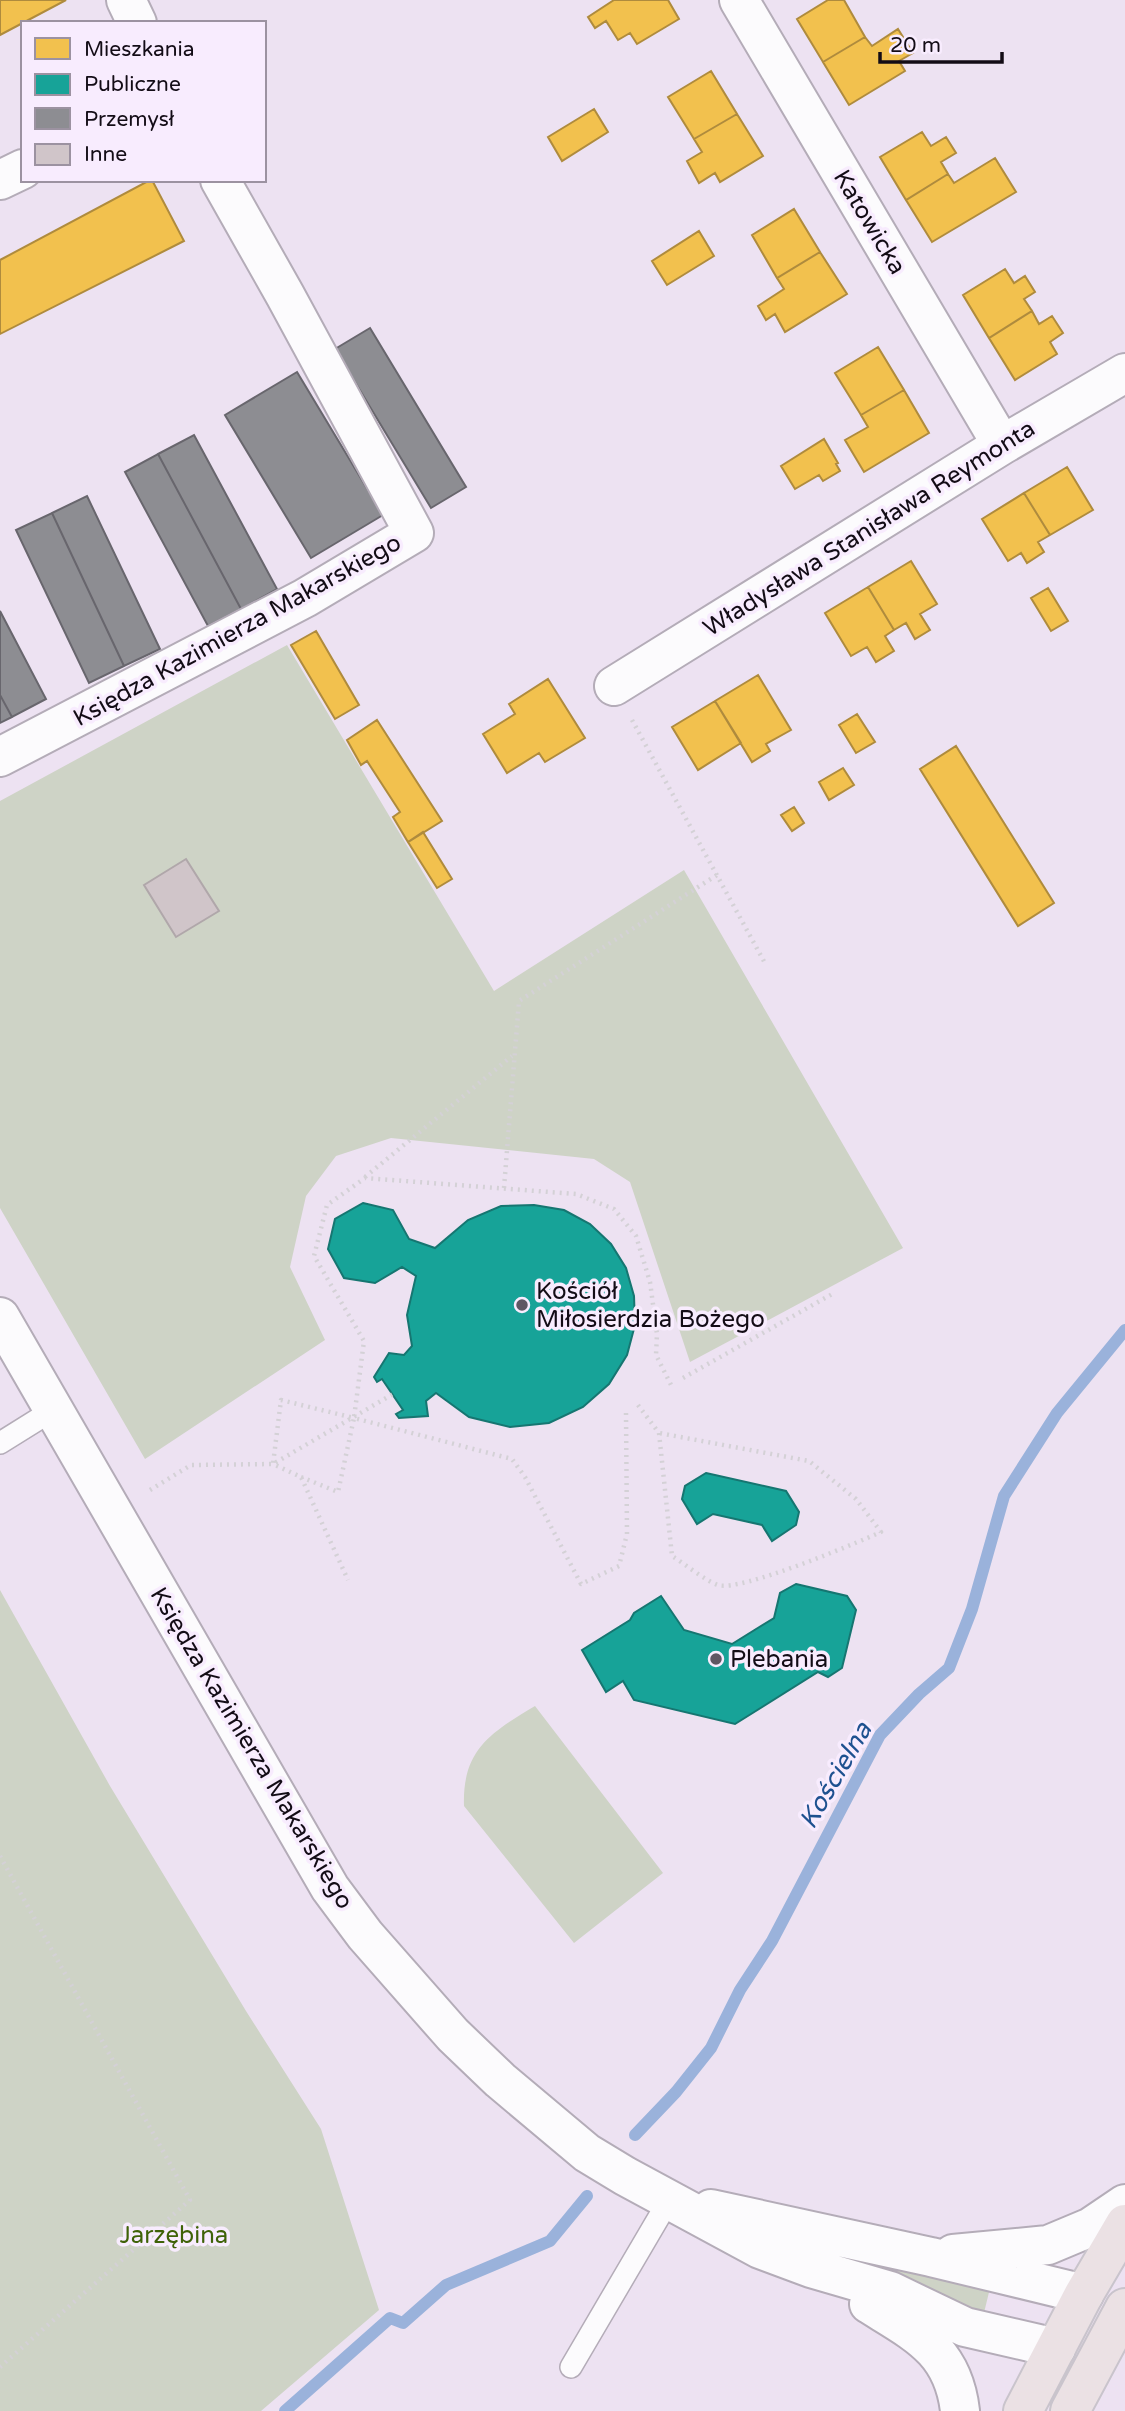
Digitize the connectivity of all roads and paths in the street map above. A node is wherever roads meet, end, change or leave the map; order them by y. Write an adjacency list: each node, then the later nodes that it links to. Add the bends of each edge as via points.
1 (126, 0): 3 (street)
2 (739, 0): 8 (street, Katowicka)
3 (136, 21)
4 (21, 170): 5 (street)
5 (0, 180)
6 (221, 182): 10 (street, Księdza Kazimierza Makarskiego, via 414,533 304,598)
7 (1125, 373): 8 (street, Władysława Stanisława Reymonta)
8 (1002, 445): 9 (street, Władysława Stanisława Reymonta)
9 (614, 686): 11 (path)
10 (0, 757)
11 (717, 875): 12 (path); 13 (path, via 519,1001)
12 (766, 965)
13 (514, 1055): 14 (path); 15 (path)
14 (365, 1178): 15 (path); 24 (path, via 327,1205 314,1256 364,1341)
15 (504, 1188): 19 (path, via 576,1194 614,1209 636,1236 650,1282 656,1355)
16 (834, 1293): 18 (path)
17 (0, 1317): 22 (street, Księdza Kazimierza Makarskiego)
18 (683, 1378)
19 (671, 1385)
20 (393, 1394): 24 (path)
21 (638, 1405): 25 (path)
22 (53, 1410): 26 (lane); 32 (street, Księdza Kazimierza Makarskiego, via 330,1888 365,1936 453,2035 500,2080 587,2153)
23 (626, 1413): 24 (path, via 627,1534 619,1566 581,1584 512,1459)
24 (354, 1418): 27 (path); 27 (path, via 281,1400); 28 (path, via 338,1492)
25 (659, 1433): 25 (path, via 809,1461 856,1499 881,1532 744,1583 719,1585 672,1556)
26 (0, 1443)
27 (274, 1464): 28 (path); 29 (path, via 191,1465)
28 (301, 1478): 30 (path)
29 (150, 1490)
30 (348, 1580)
31 (0, 1856): 40 (path, via 190,2200)
32 (669, 2200): 35 (street, Księdza Kazimierza Makarskiego); 36 (street, Księdza Kazimierza Makarskiego, via 760,2249); 41 (lane)
33 (1125, 2204): 35 (street, Księdza Kazimierza Makarskiego, via 1091,2227 1048,2245)
34 (1125, 2224): 37 (main road)
35 (931, 2257): 37 (street, Księdza Kazimierza Makarskiego)
36 (811, 2268): 39 (street, Księdza Kazimierza Makarskiego, via 890,2291 965,2327); 42 (street, Księdza Kazimierza Makarskiego, via 911,2331 942,2357 958,2393)
37 (1084, 2294): 39 (main road)
38 (1125, 2308): 44 (main road)
39 (1056, 2348): 43 (main road)
40 (0, 2367)
41 (571, 2367)
42 (960, 2411)
43 (1023, 2411)
44 (1070, 2411)

